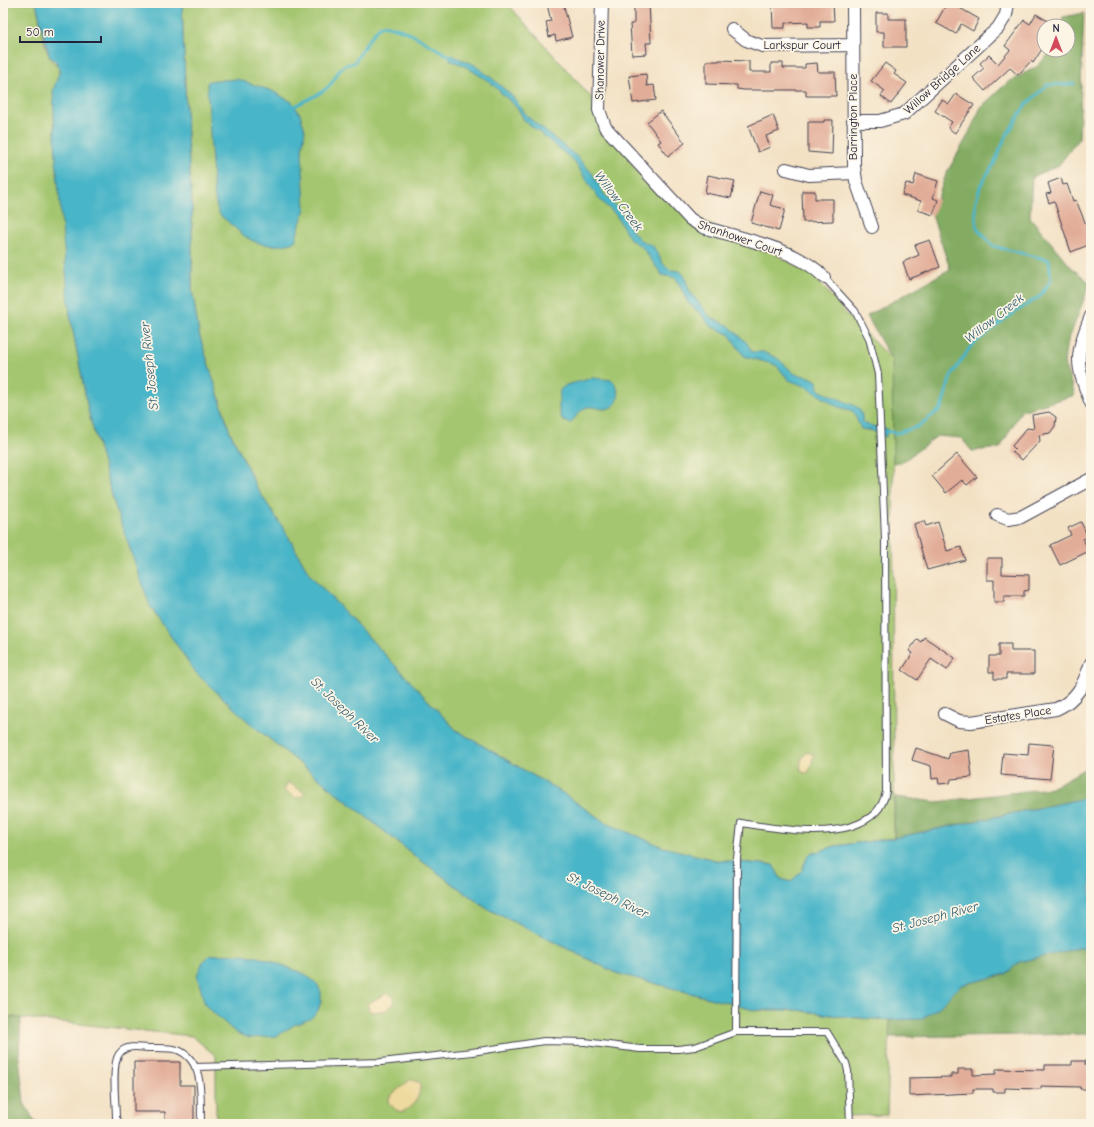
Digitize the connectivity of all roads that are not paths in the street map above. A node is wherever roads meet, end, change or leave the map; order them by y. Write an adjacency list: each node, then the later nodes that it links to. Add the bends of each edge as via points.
1 (602, 3): 6 (street, Shanower Drive)
2 (853, 3): 5 (street, Barrington Place)
3 (1008, 3): 7 (street, Willow Bridge Lane, via 1006,15 998,28 912,108 890,119)
4 (732, 29): 5 (street, Larkspur Court, via 746,40 762,46)
5 (853, 45): 7 (street, Barrington Place)
6 (600, 118): 11 (street, Shanhower Court, via 604,127 690,219 703,227 794,256 816,268)
7 (853, 121): 9 (street, Barrington Place)
8 (786, 169): 9 (street, via 810,175)
9 (854, 173): 10 (street, Barrington Place)
10 (872, 227)
11 (824, 277): 18 (lane, via 855,311 869,338 878,374 885,539 886,792 882,804 867,820 836,829 772,829 741,823 737,858)
12 (1091, 316): 13 (street, via 1081,341 1078,363 1080,377)
13 (1091, 402)
14 (1091, 479): 15 (street, via 1021,517 1008,519)
15 (997, 516)
16 (1091, 663): 17 (street, Estates Place, via 1077,694 1064,706 1056,709 971,722 959,721)
17 (945, 714)
18 (736, 1032): 19 (lane, via 695,1047 678,1049 640,1049 544,1040 472,1052 381,1062); 22 (lane, via 827,1032 846,1063)
19 (195, 1067): 20 (lane, via 177,1050 136,1047 125,1049 119,1054 115,1066 116,1118); 21 (lane, via 199,1075)
20 (120, 1124)
21 (201, 1124)
22 (850, 1124)

